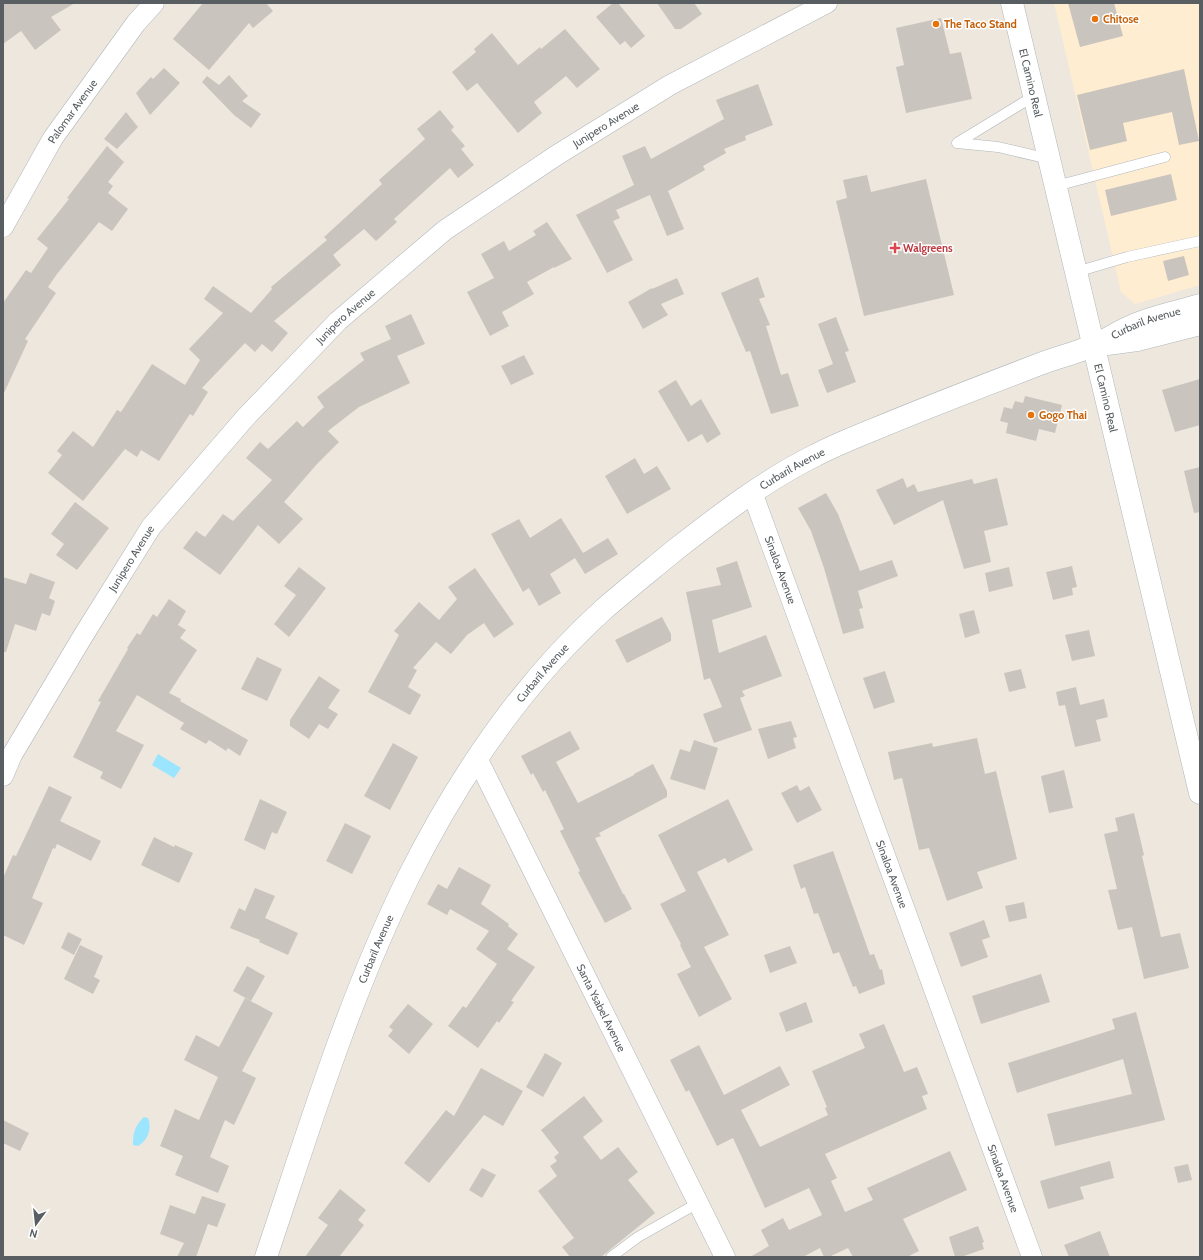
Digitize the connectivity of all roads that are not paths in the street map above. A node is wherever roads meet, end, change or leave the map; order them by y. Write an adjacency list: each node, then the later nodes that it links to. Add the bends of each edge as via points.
1 (154, 3): 8 (street, Palomar Avenue, via 136,23 53,138)
2 (827, 3): 16 (street, Junipero Avenue, via 670,85 557,155 445,230 338,321 245,418 151,527 75,649 12,755)
3 (1012, 3): 4 (street, El Camino Real)
4 (1034, 96): 6 (street, El Camino Real); 6 (lane, via 957,143 998,147)
5 (1166, 157): 7 (lane)
6 (1049, 159): 7 (street, El Camino Real)
7 (1056, 186): 10 (street, El Camino Real)
8 (3, 227)
9 (1200, 241): 10 (lane)
10 (1076, 272): 13 (street, El Camino Real)
11 (1200, 305): 13 (street, Curbaril Avenue, via 1134,324)
12 (1200, 324): 13 (street, Curbaril Avenue, via 1137,340)
13 (1094, 345): 14 (street, Curbaril Avenue, via 952,397 861,435 816,455); 17 (street, El Camino Real)
14 (752, 492): 15 (street, Curbaril Avenue, via 680,546 603,610 537,679); 22 (street, Sinaloa Avenue)
15 (476, 758): 18 (street, Santa Ysabel Avenue); 19 (street, Curbaril Avenue, via 410,874 366,970)
16 (3, 776)
17 (1200, 793)
18 (698, 1203): 20 (lane, via 638,1238); 21 (street, Santa Ysabel Avenue)
19 (266, 1257)
20 (612, 1257)
21 (725, 1257)
22 (1032, 1257)

